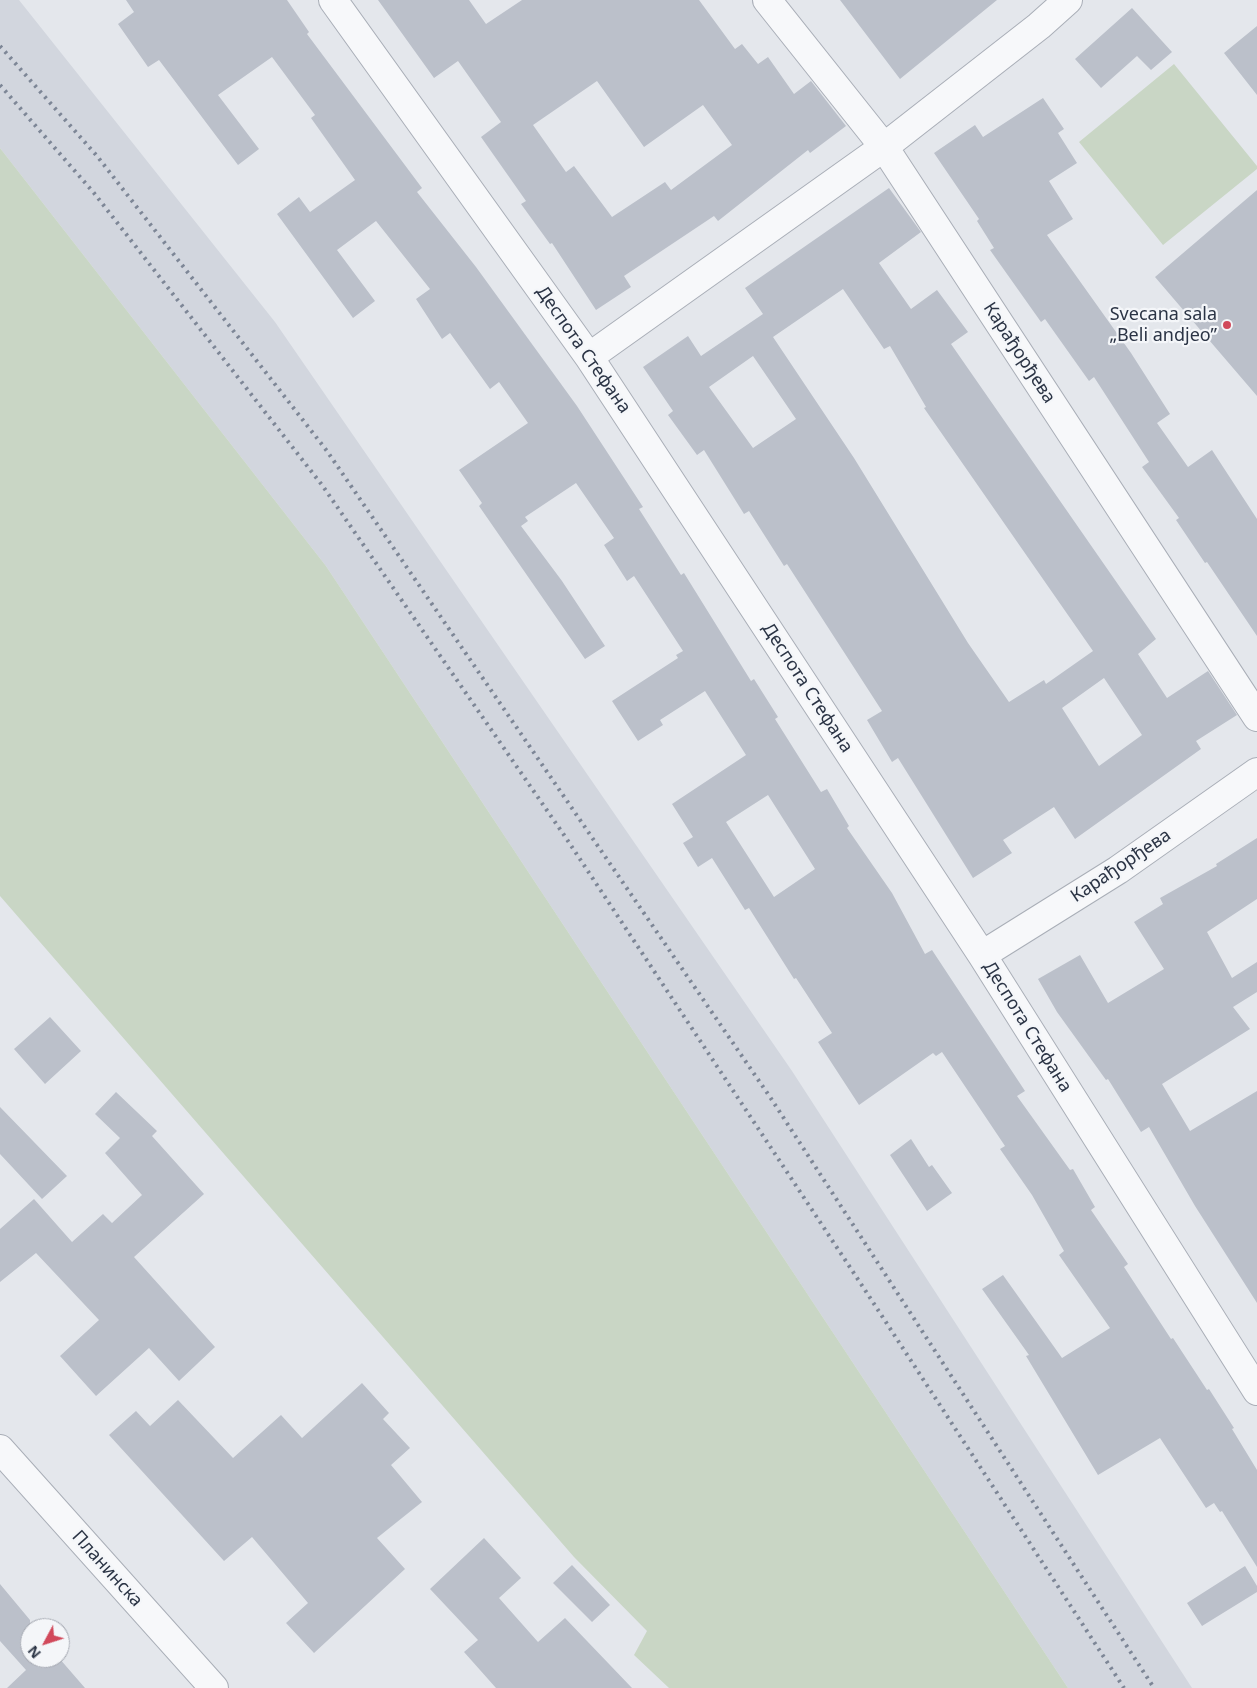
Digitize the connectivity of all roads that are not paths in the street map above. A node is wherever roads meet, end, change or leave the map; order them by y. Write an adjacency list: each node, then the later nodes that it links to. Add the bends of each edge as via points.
1 (333, 0): 5 (street, Деспота Стефана)
2 (767, 0): 4 (street, Карађорђева)
3 (1068, 0): 4 (street)
4 (884, 147): 5 (street); 6 (street, Карађорђева)
5 (590, 357): 8 (street, Деспота Стефана)
6 (1257, 717)
7 (1257, 772): 8 (street, Карађорђева, via 1118,870)
8 (982, 955): 9 (street, Деспота Стефана)
9 (1257, 1391)
10 (0, 1449): 11 (street, Планинска)
11 (214, 1688)

